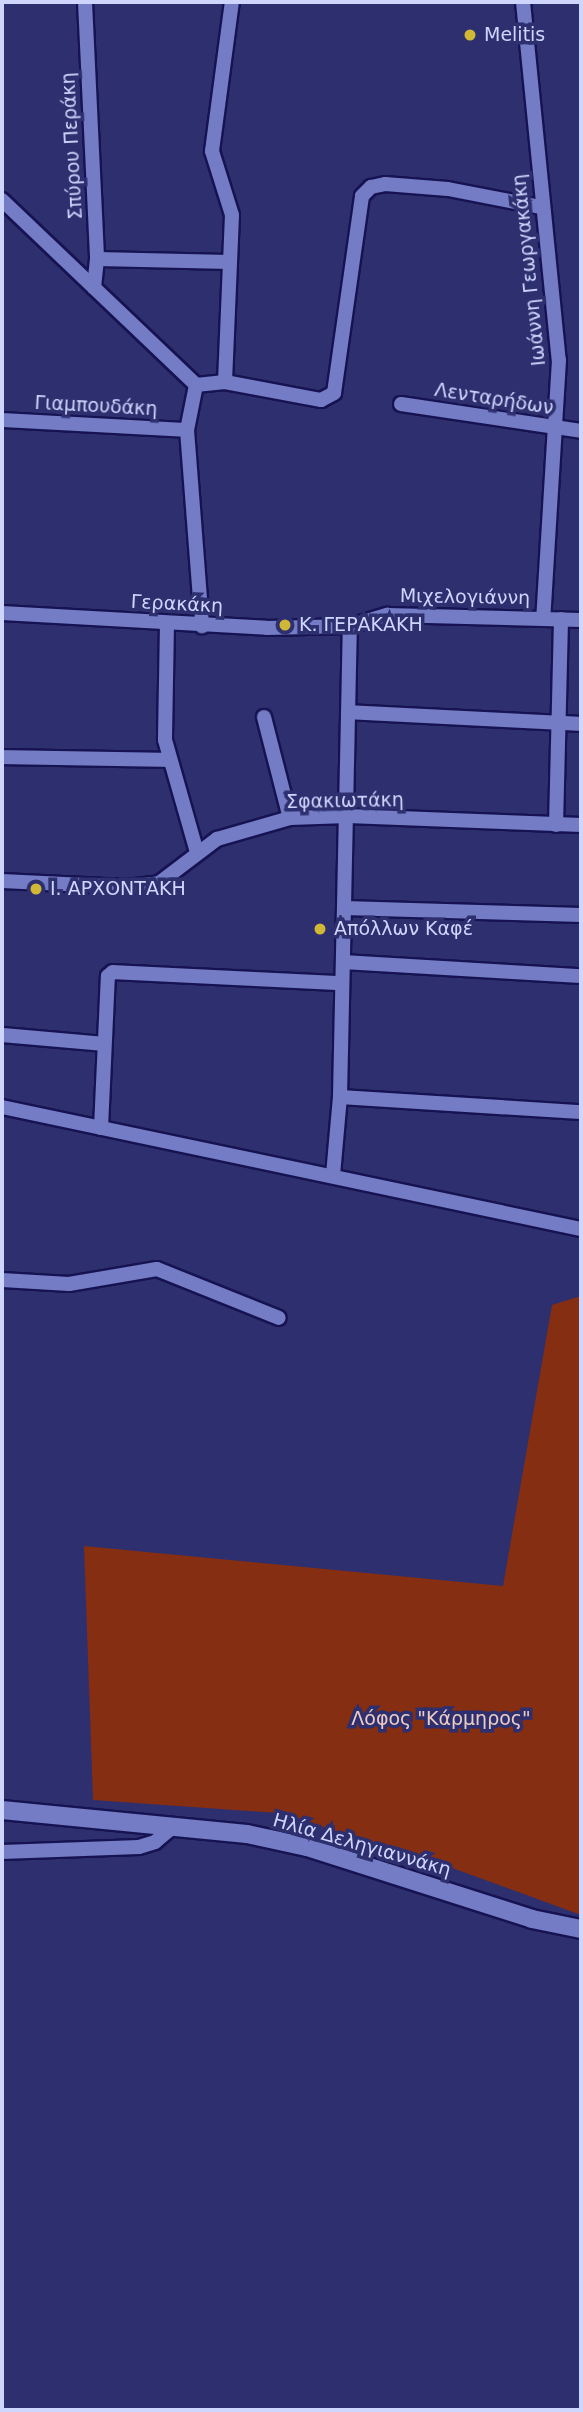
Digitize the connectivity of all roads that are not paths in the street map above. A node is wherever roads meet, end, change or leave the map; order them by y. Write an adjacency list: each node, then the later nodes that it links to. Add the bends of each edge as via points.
1 (85, 2): 6 (street, Σπύρου Περάκη)
2 (232, 2): 7 (street, via 212,151 231,201)
3 (523, 2): 5 (street, Ιωάννη Γεωργακάκη)
4 (2, 200): 8 (street)
5 (541, 207): 9 (street, via 448,189 385,184 362,195 335,389 321,400); 13 (street, Ιωάννη Γεωργακάκη, via 558,332)
6 (97, 259): 7 (street); 8 (street, Σπύρου Περάκη)
7 (230, 262): 9 (street)
8 (94, 288): 10 (street)
9 (225, 382): 10 (street)
10 (196, 385): 14 (street)
11 (401, 404): 13 (street, Λενταρήδων)
12 (2, 420): 14 (street, Γιαμπουδάκη)
13 (557, 428): 15 (street, Λενταρήδων); 17 (street, Ιωάννη Γεωργακάκη)
14 (187, 430): 21 (street)
15 (581, 432)
16 (2, 613): 20 (street, Γερακάκη)
17 (543, 618): 18 (street, Μιχελογιάννη); 22 (street, Μιχελογιάννη, via 387,615)
18 (561, 619): 19 (street, Μιχελογιάννη); 25 (street)
19 (581, 620)
20 (167, 624): 21 (street, Γερακάκη); 28 (street, via 164,707)
21 (202, 626): 22 (street, Γερακάκη)
22 (350, 626): 23 (street)
23 (348, 712): 25 (street); 29 (street)
24 (264, 718): 30 (street)
25 (556, 722): 26 (street); 31 (street)
26 (581, 723)
27 (2, 757): 28 (street)
28 (168, 760): 33 (street, via 178,776)
29 (348, 816): 30 (street, Σφακιωτάκη); 31 (street, Σφακιωτάκη); 35 (street)
30 (289, 818): 33 (street, Σφακιωτάκη, via 237,831)
31 (556, 825): 32 (street, Σφακιωτάκη)
32 (581, 825)
33 (197, 852): 34 (street, Σφακιωτάκη, via 159,883 145,886)
34 (2, 881)
35 (344, 908): 36 (street); 37 (street)
36 (581, 915)
37 (343, 962): 38 (street); 39 (street)
38 (581, 976)
39 (340, 983): 41 (street, via 113,972 108,976); 42 (street)
40 (2, 1035): 41 (street)
41 (104, 1044): 45 (street)
42 (340, 1097): 44 (street); 46 (street)
43 (2, 1107): 45 (street)
44 (581, 1112)
45 (101, 1128): 46 (street)
46 (333, 1175): 47 (street)
47 (581, 1229)
48 (2, 1280): 49 (street, via 69,1284 157,1269)
49 (279, 1318)
50 (2, 1810): 51 (street, Ηλία Δεληγιαννάκη)
51 (174, 1826): 52 (street, via 155,1842 139,1847); 53 (street, Ηλία Δεληγιαννάκη, via 307,1847 532,1919)
52 (2, 1852)
53 (581, 1929)

